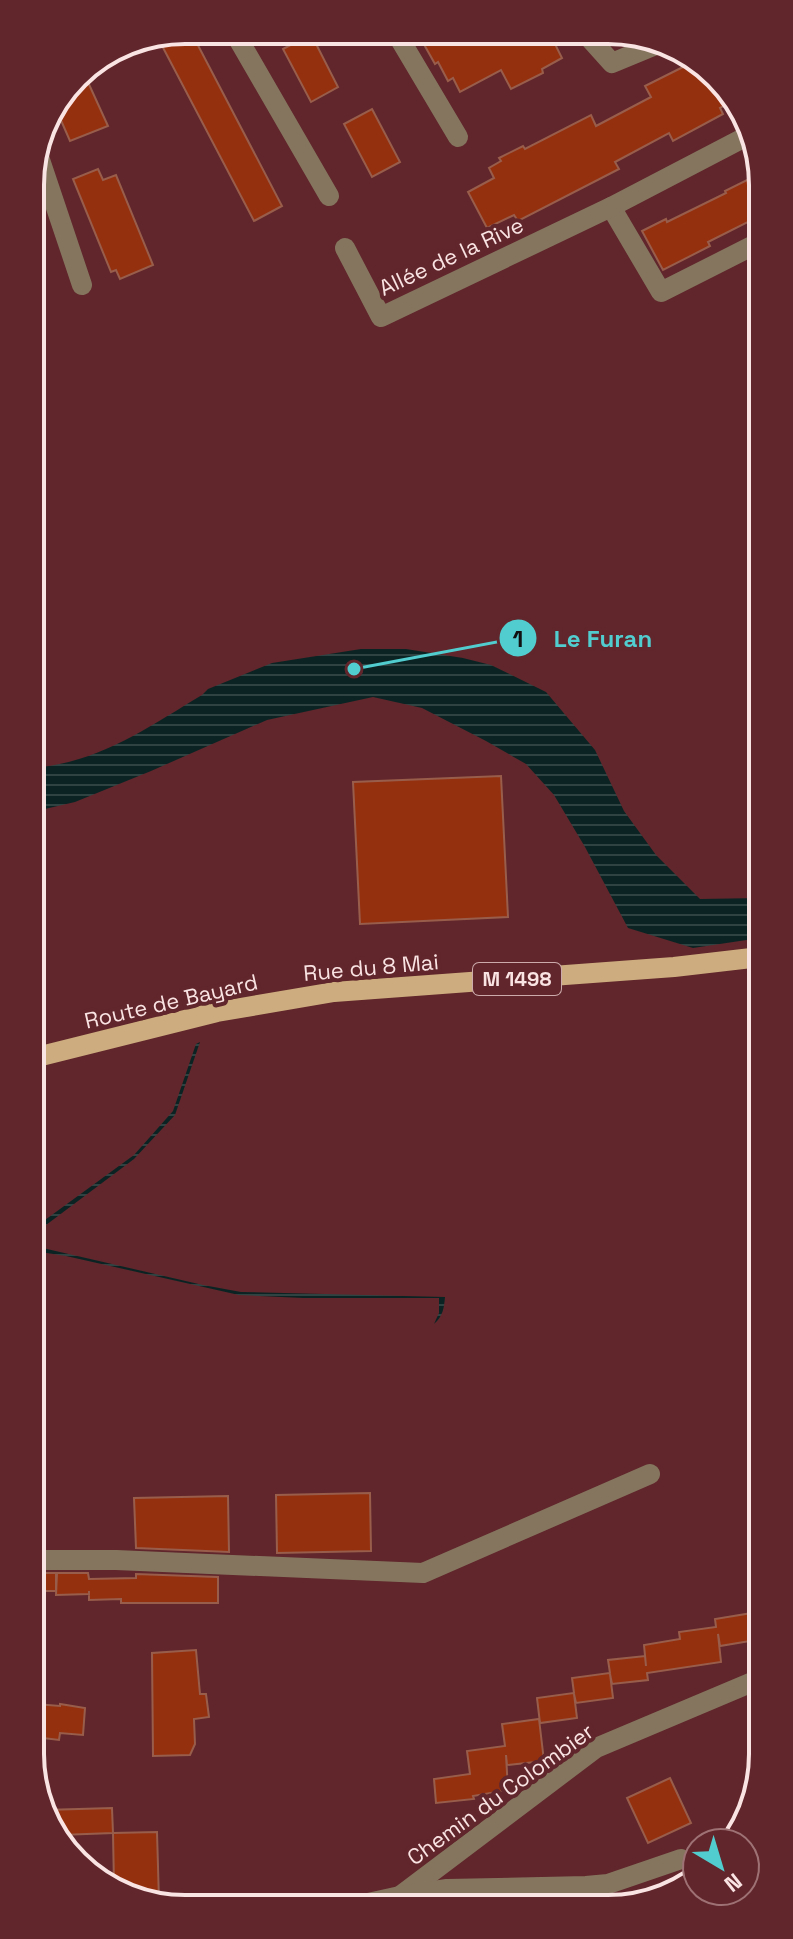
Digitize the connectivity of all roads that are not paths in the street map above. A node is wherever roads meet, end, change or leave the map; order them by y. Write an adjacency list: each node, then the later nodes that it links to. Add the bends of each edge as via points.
1 (241, 44): 8 (street)
2 (403, 44): 5 (street)
3 (595, 44): 4 (street, via 612,63)
4 (645, 49)
5 (458, 137)
6 (741, 139): 9 (street, Allée de la Rive)
7 (44, 173): 12 (street)
8 (329, 196)
9 (611, 207): 10 (street, Allée de la Rive, via 381,317); 11 (street, via 661,292)
10 (345, 248)
11 (749, 248)
12 (82, 285)
13 (749, 958): 14 (main road, Rue du 8 Mai / M 1498, via 334,992)
14 (274, 1002): 15 (main road, Route de Bayard / M 1498)
15 (44, 1055)
16 (650, 1474): 17 (street, via 423,1573)
17 (44, 1560)
18 (749, 1683): 21 (street, Chemin du Colombier, via 596,1748)
19 (681, 1859): 20 (street)
20 (611, 1894): 22 (street, via 586,1886)
21 (401, 1895)
22 (407, 1895)

